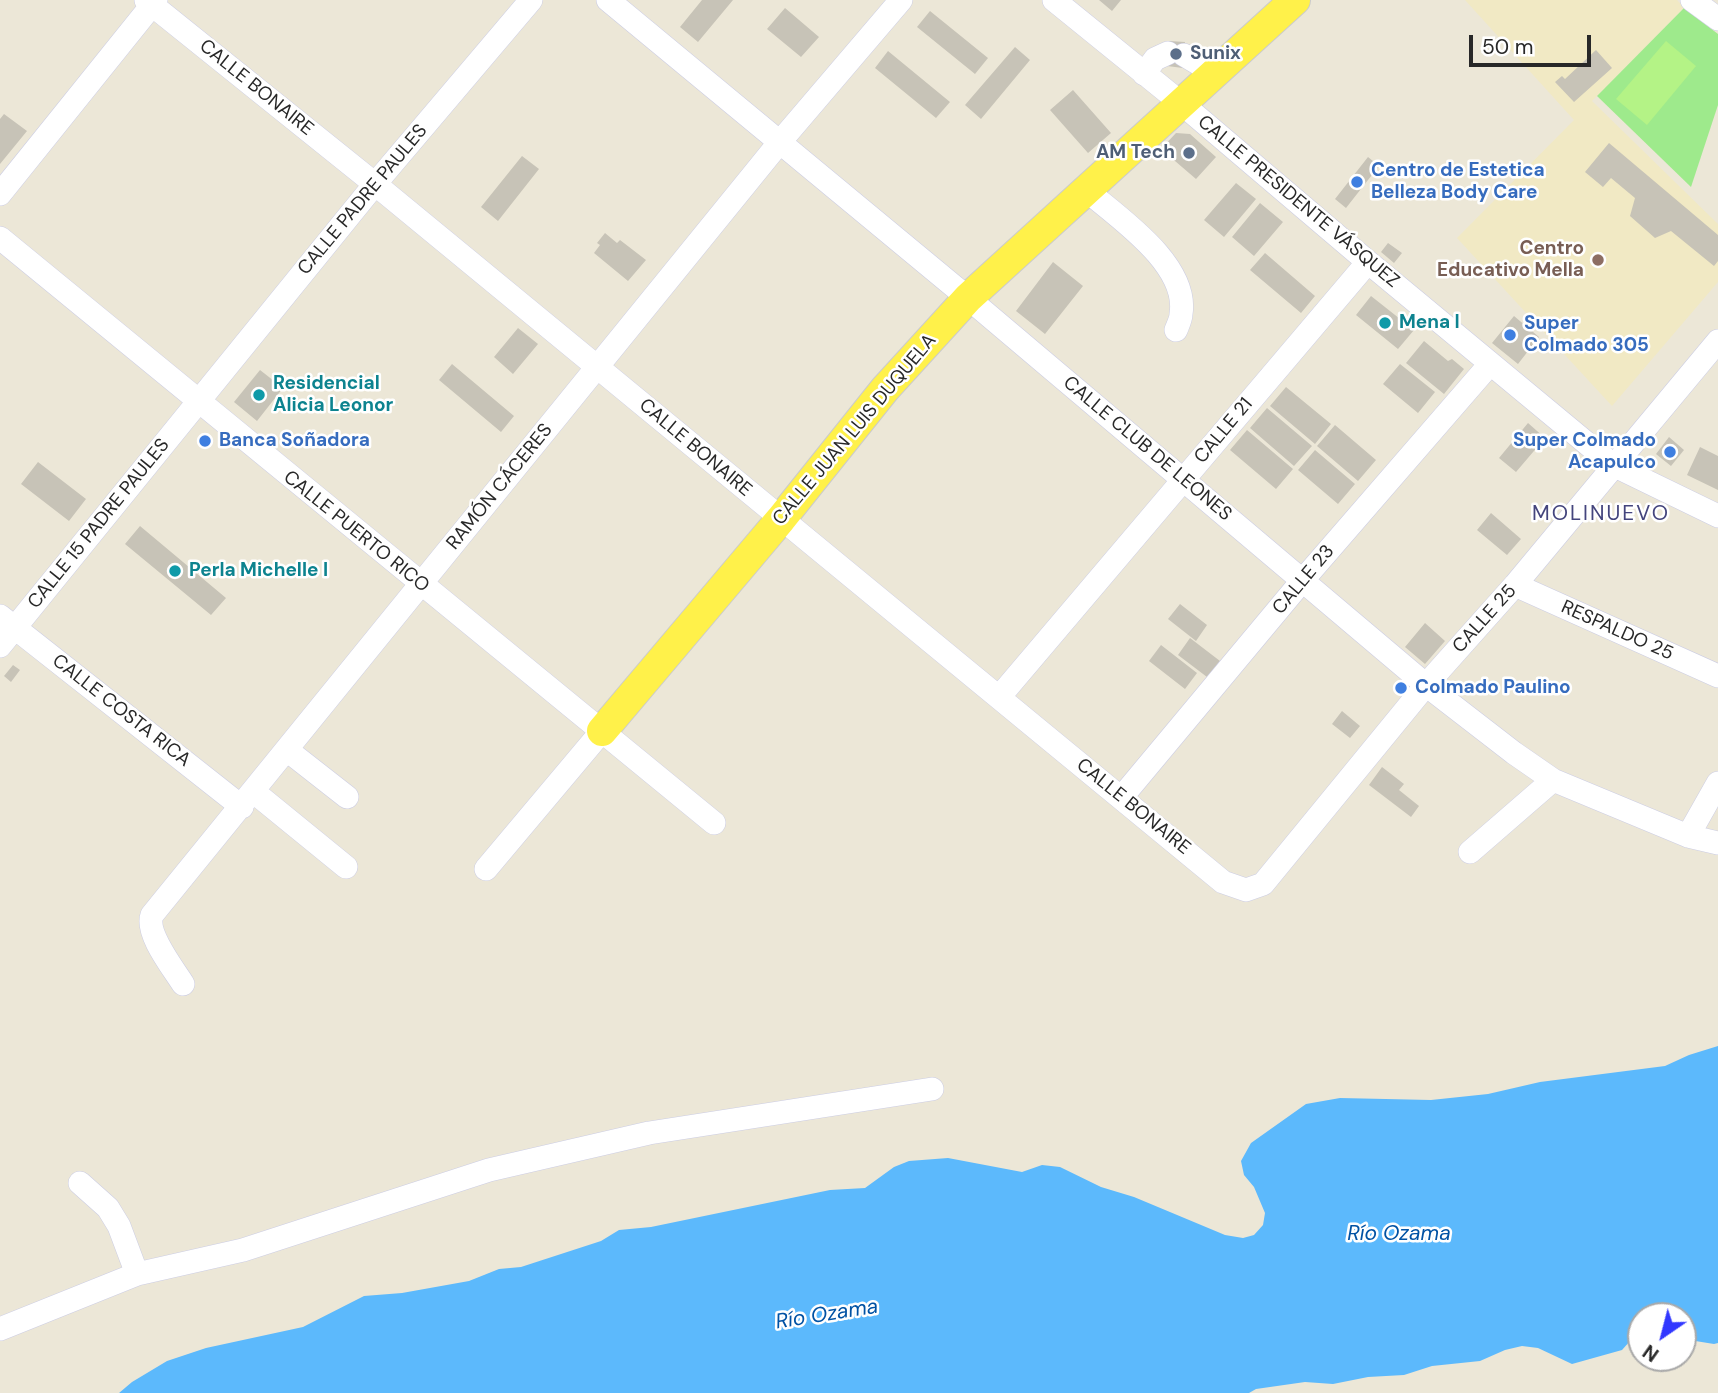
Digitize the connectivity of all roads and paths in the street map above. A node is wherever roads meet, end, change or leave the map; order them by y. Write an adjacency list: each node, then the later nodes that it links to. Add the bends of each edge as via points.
1 (530, 0): 13 (street, CALLE PADRE PAULES)
2 (608, 0): 12 (street, CALLE CLUB DE LEONES)
3 (901, 0): 12 (street, RAMÓN CÁCERES)
4 (1054, 0): 9 (street, CALLE PRESIDENTE VÁSQUEZ)
5 (1294, 0): 10 (main road, CALLE JUAN LUIS DUQUELA)
6 (1692, 0): 8 (street)
7 (151, 2): 13 (street, CALLE BONAIRE); 15 (street)
8 (1718, 19)
9 (1144, 74): 10 (street, via 1155,59 1176,54 1199,64); 11 (street, CALLE PRESIDENTE VÁSQUEZ)
10 (1211, 76): 11 (main road, CALLE JUAN LUIS DUQUELA)
11 (1181, 103): 14 (main road, CALLE JUAN LUIS DUQUELA); 17 (street, CALLE PRESIDENTE VÁSQUEZ)
12 (779, 142): 18 (street, CALLE CLUB DE LEONES); 22 (street, RAMÓN CÁCERES)
13 (375, 184): 22 (street, CALLE BONAIRE); 23 (street, CALLE PADRE PAULES)
14 (1086, 190): 18 (main road, CALLE JUAN LUIS DUQUELA); 19 (street, via 1173,273 1182,314)
15 (0, 194)
16 (0, 238): 23 (street, CALLE PUERTO RICO)
17 (1368, 262): 21 (street, CALLE PRESIDENTE VÁSQUEZ); 25 (street, CALLE 21)
18 (968, 298): 25 (street, CALLE CLUB DE LEONES); 27 (main road, CALLE JUAN LUIS DUQUELA, via 885,389)
19 (1176, 330)
20 (1718, 341): 24 (street, CALLE 25)
21 (1490, 364): 24 (street, CALLE PRESIDENTE VÁSQUEZ); 28 (street, CALLE 23)
22 (597, 366): 27 (street, CALLE BONAIRE); 29 (street, RAMÓN CÁCERES)
23 (198, 402): 29 (street, CALLE PUERTO RICO); 31 (street, CALLE 15 PADRE PAULES)
24 (1613, 465): 26 (street, CALLE PRESIDENTE VÁSQUEZ); 30 (street, CALLE 25)
25 (1183, 479): 28 (street, CALLE CLUB DE LEONES); 34 (street, CALLE 21)
26 (1718, 516)
27 (781, 519): 34 (street, CALLE BONAIRE); 35 (main road, CALLE JUAN LUIS DUQUELA)
28 (1302, 581): 33 (street, CALLE CLUB DE LEONES); 40 (street, CALLE 23)
29 (422, 585): 35 (street, CALLE PUERTO RICO); 36 (street, RAMÓN CÁCERES)
30 (1515, 585): 32 (street, RESPALDO 25); 33 (street, CALLE 25)
31 (5, 630): 41 (street, CALLE COSTA RICA)
32 (1718, 676)
33 (1426, 685): 37 (street, CALLE CLUB DE LEONES); 48 (street, CALLE 25, via 1263,884)
34 (1000, 696): 40 (street, CALLE BONAIRE)
35 (602, 731): 42 (street, CALLE PUERTO RICO); 47 (street, CALLE JUAN LUIS DUQUELA)
36 (288, 750): 39 (street); 41 (street, RAMÓN CÁCERES)
37 (1553, 780): 43 (street, CALLE CLUB DE LEONES); 45 (street)
38 (1718, 783): 43 (street)
39 (347, 797)
40 (1121, 798): 48 (street, CALLE BONAIRE, via 1223,882)
41 (248, 799): 46 (street, CALLE COSTA RICA); 49 (street, RAMÓN CÁCERES, via 149,922)
42 (714, 823)
43 (1688, 836): 44 (street, CALLE CLUB DE LEONES)
44 (1718, 843)
45 (1470, 852)
46 (346, 867)
47 (486, 869)
48 (1246, 890)
49 (183, 984)
50 (932, 1089): 52 (street, via 649,1132 489,1170 243,1250)
51 (80, 1183): 52 (street, via 108,1208)
52 (137, 1274): 53 (street)
53 (0, 1329)

